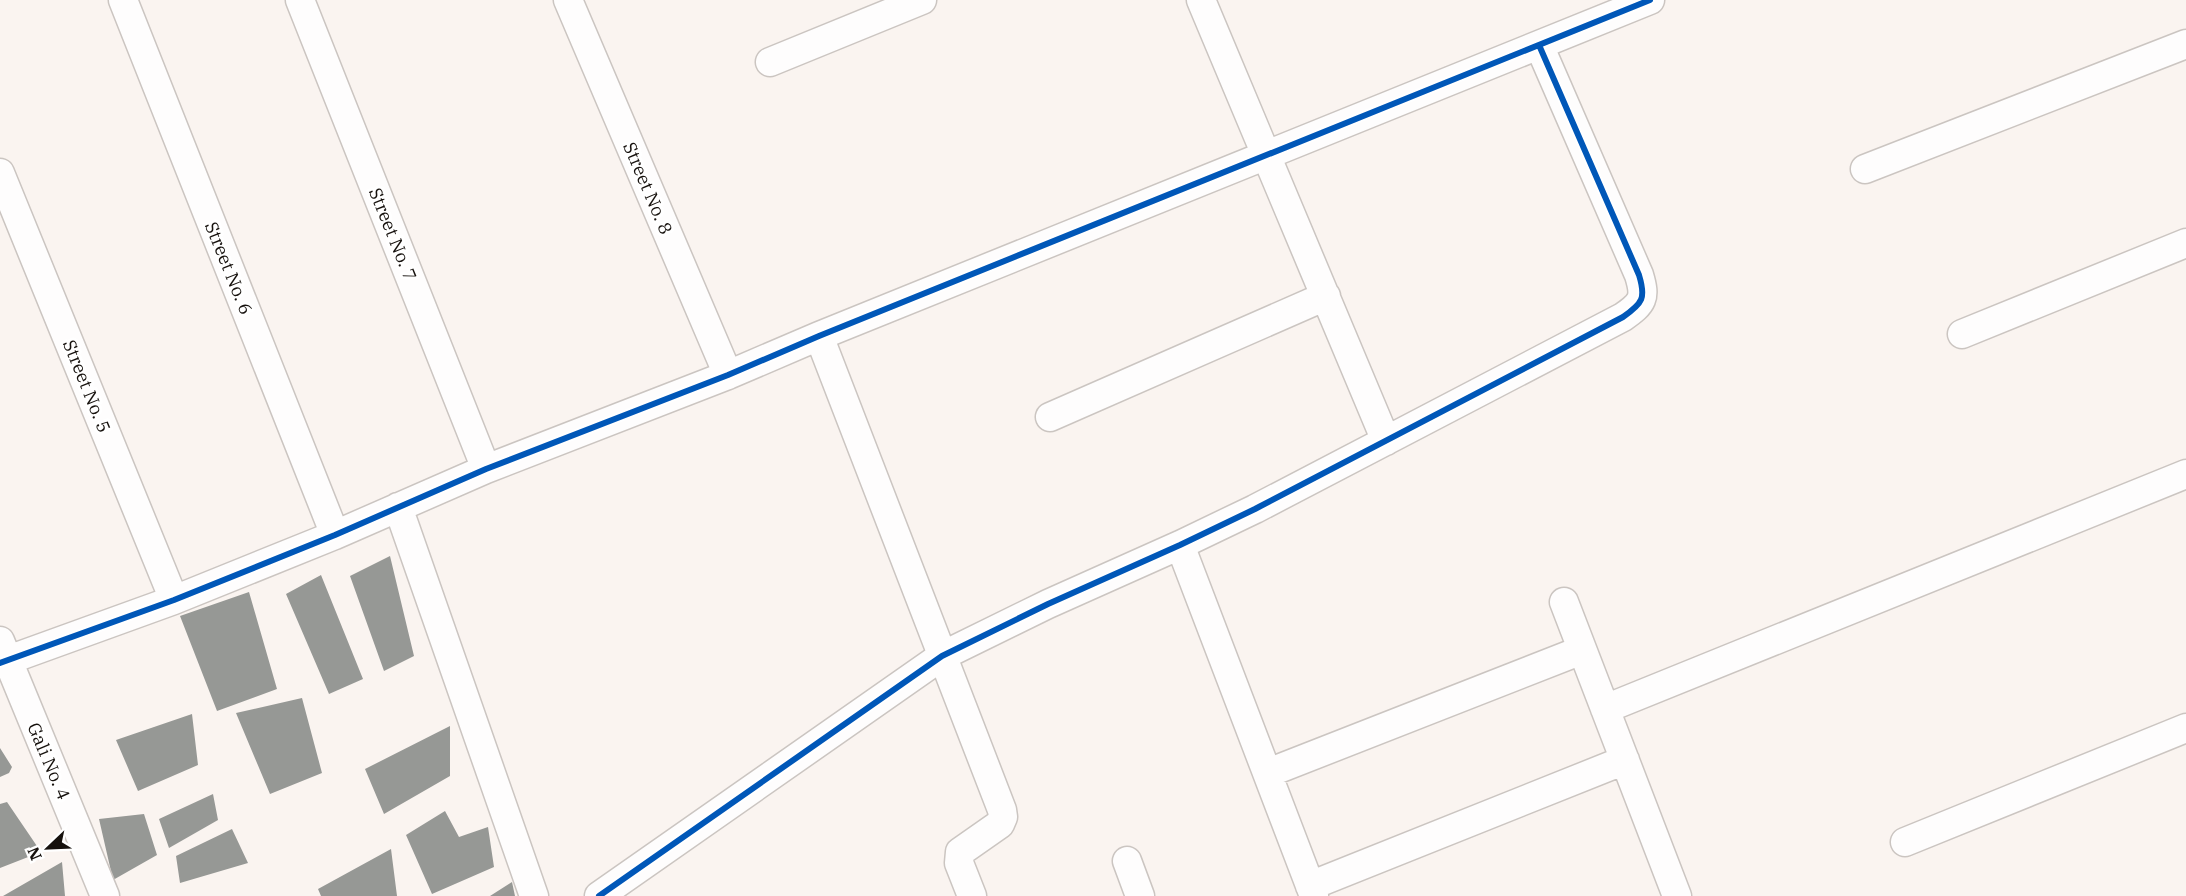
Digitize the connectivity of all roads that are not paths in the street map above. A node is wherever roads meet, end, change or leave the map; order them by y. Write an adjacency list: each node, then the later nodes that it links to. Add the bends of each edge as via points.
1 (123, 0): 23 (street, Street No. 6)
2 (300, 0): 20 (street, Street No. 7)
3 (568, 0): 17 (street, Street No. 8)
4 (922, 0): 9 (street)
5 (1201, 0): 10 (street)
6 (1650, 0): 8 (street)
7 (2186, 44): 11 (street)
8 (1539, 45): 10 (street); 19 (street, via 1644,292 1638,306 1613,322)
9 (770, 62)
10 (1267, 155): 14 (street); 16 (street)
11 (1865, 169)
12 (0, 173): 25 (street, Street No. 5)
13 (2186, 243): 15 (street)
14 (1326, 296): 18 (street); 19 (street)
15 (1962, 334)
16 (819, 336): 17 (street); 29 (street)
17 (728, 375): 20 (street)
18 (1050, 417)
19 (1386, 441): 24 (street)
20 (486, 469): 22 (street)
21 (2186, 474): 30 (street)
22 (398, 507): 23 (street); 38 (street)
23 (335, 535): 25 (street)
24 (1180, 545): 29 (street); 33 (street)
25 (174, 600): 28 (street)
26 (1564, 602): 27 (street)
27 (1582, 650): 30 (street); 33 (street)
28 (2, 655): 37 (street, Gali No. 4)
29 (942, 656): 39 (street); 40 (street, via 1003,817 1000,824 960,852 959,863)
30 (1605, 709): 32 (street)
31 (2186, 728): 34 (street)
32 (1625, 760): 36 (street); 42 (street)
33 (1268, 773): 36 (street)
34 (1905, 842)
35 (1127, 861): 41 (street)
36 (1312, 891)
37 (105, 896)
38 (534, 896)
39 (599, 896)
40 (972, 896)
41 (1140, 896)
42 (1677, 896)

